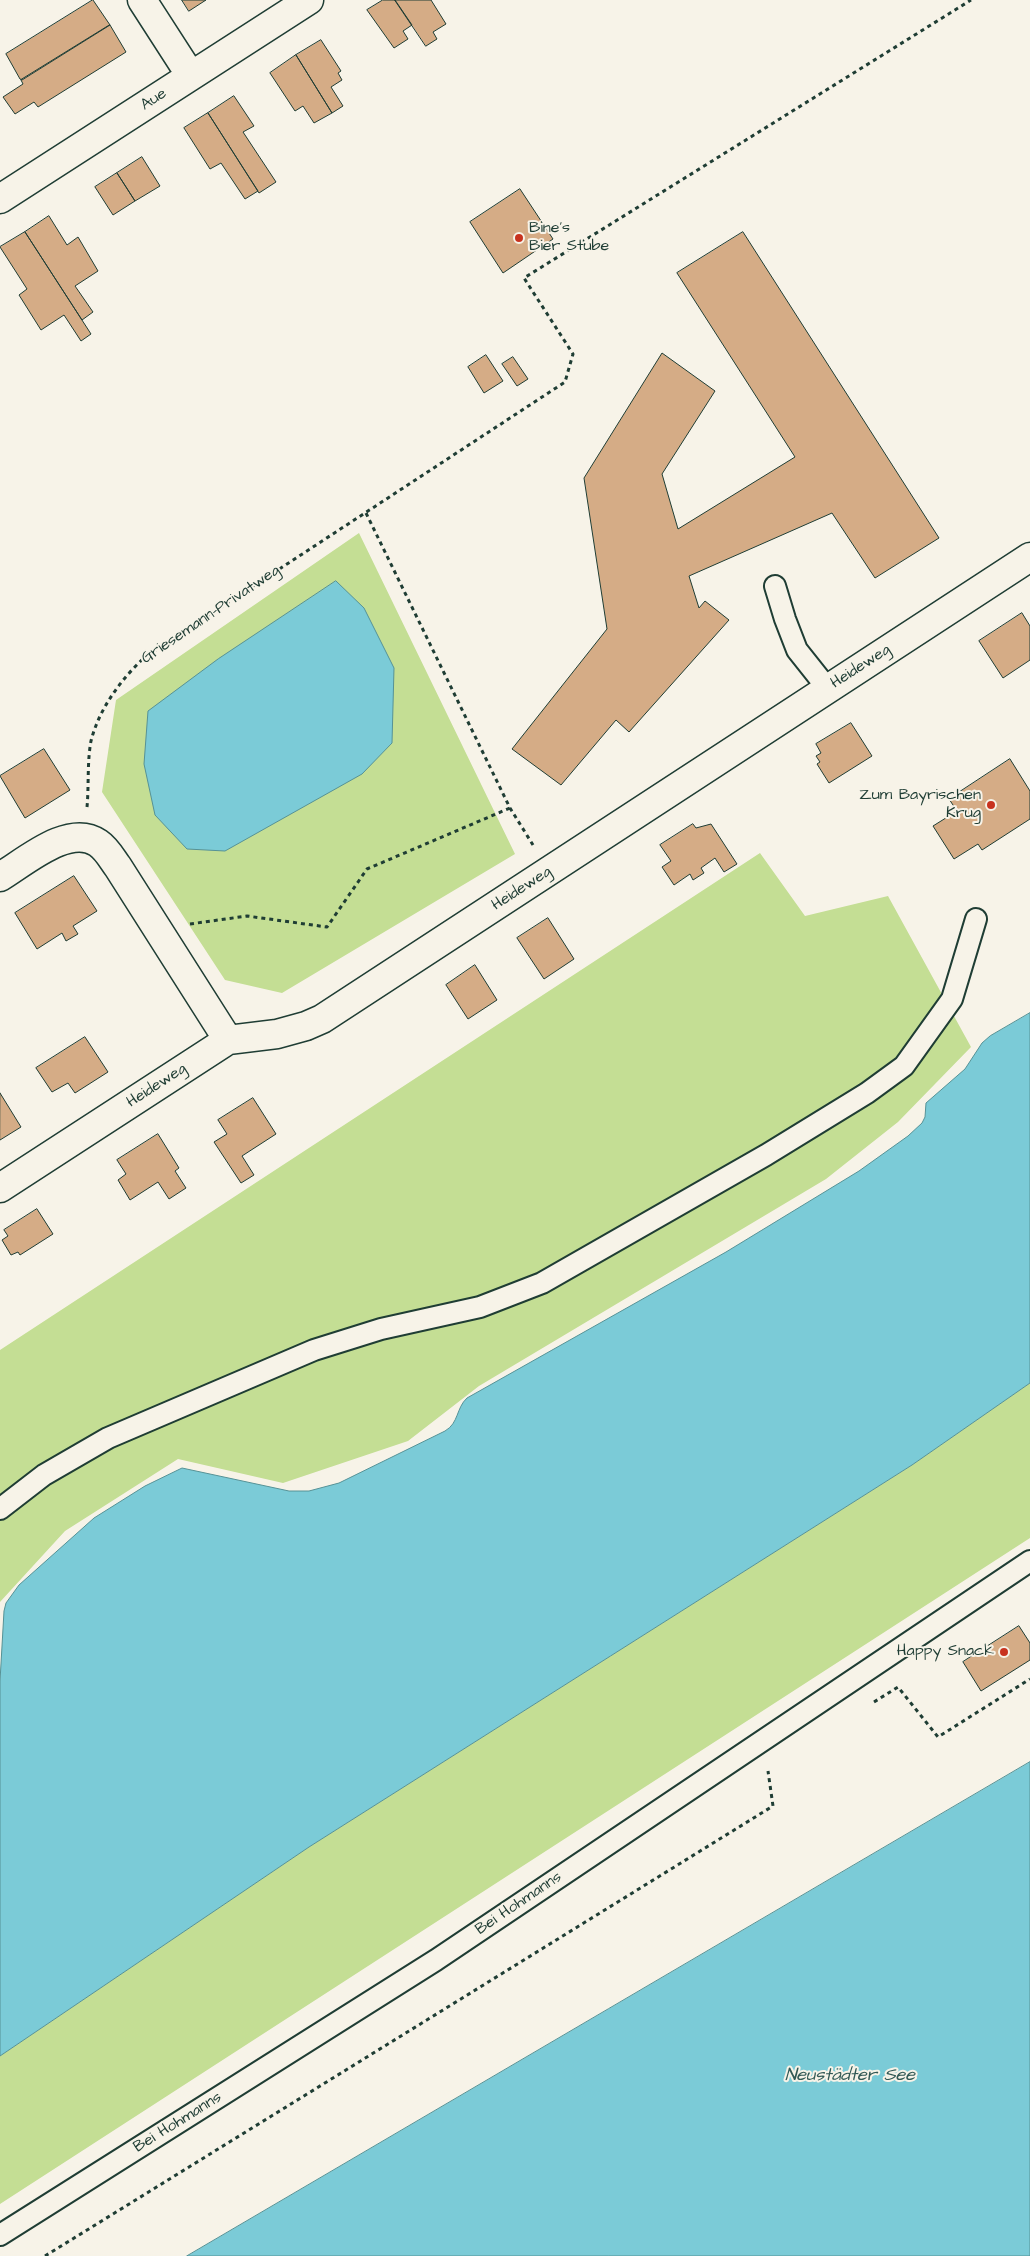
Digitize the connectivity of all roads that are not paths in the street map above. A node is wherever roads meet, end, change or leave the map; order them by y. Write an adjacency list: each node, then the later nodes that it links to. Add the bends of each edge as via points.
1 (142, 0): 3 (street)
2 (309, 0): 3 (street, Aue)
3 (191, 76): 4 (street, Aue)
4 (0, 199)
5 (1030, 557): 7 (street, Heideweg)
6 (775, 586): 7 (lane, via 784,620 797,650)
7 (828, 689): 10 (street, Heideweg, via 322,1019 277,1034)
8 (0, 878): 10 (street, via 68,838 86,838 97,843 105,849)
9 (976, 919): 12 (lane, via 952,999 904,1066 867,1093 766,1155 542,1283 480,1307 381,1329 314,1350 108,1438 44,1475)
10 (228, 1040): 11 (street, Heideweg)
11 (0, 1188)
12 (0, 1509)
13 (1030, 1561): 14 (lane, Bei Hohmanns, via 436,1960)
14 (0, 2236)

